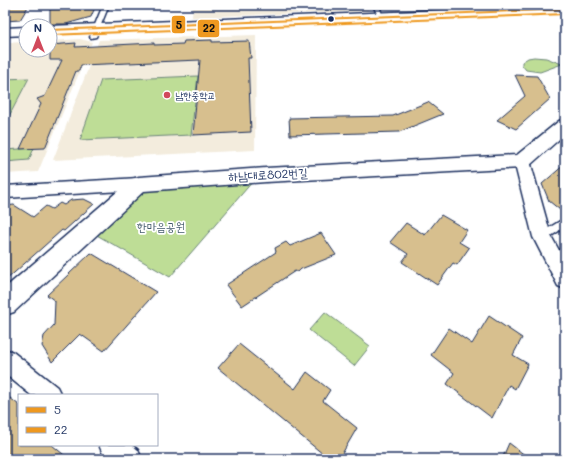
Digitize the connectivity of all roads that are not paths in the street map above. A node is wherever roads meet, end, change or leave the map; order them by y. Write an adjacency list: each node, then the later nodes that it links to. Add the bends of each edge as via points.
1 (106, 5): 7 (lane)
2 (565, 9): 3 (main road)
3 (378, 11): 7 (main road)
4 (18, 31): 6 (main road)
5 (58, 31): 7 (main road)
6 (5, 32)
7 (95, 33)
8 (562, 132): 9 (main road)
9 (522, 161): 10 (main road, 하남대로802번길); 13 (street)
10 (139, 184): 11 (street); 15 (main road)
11 (5, 192)
12 (565, 222): 13 (lane)
13 (552, 249): 14 (street)
14 (565, 280)
15 (5, 304)
16 (5, 360): 17 (street)
17 (48, 394)
18 (113, 446): 19 (street)
19 (129, 459)

